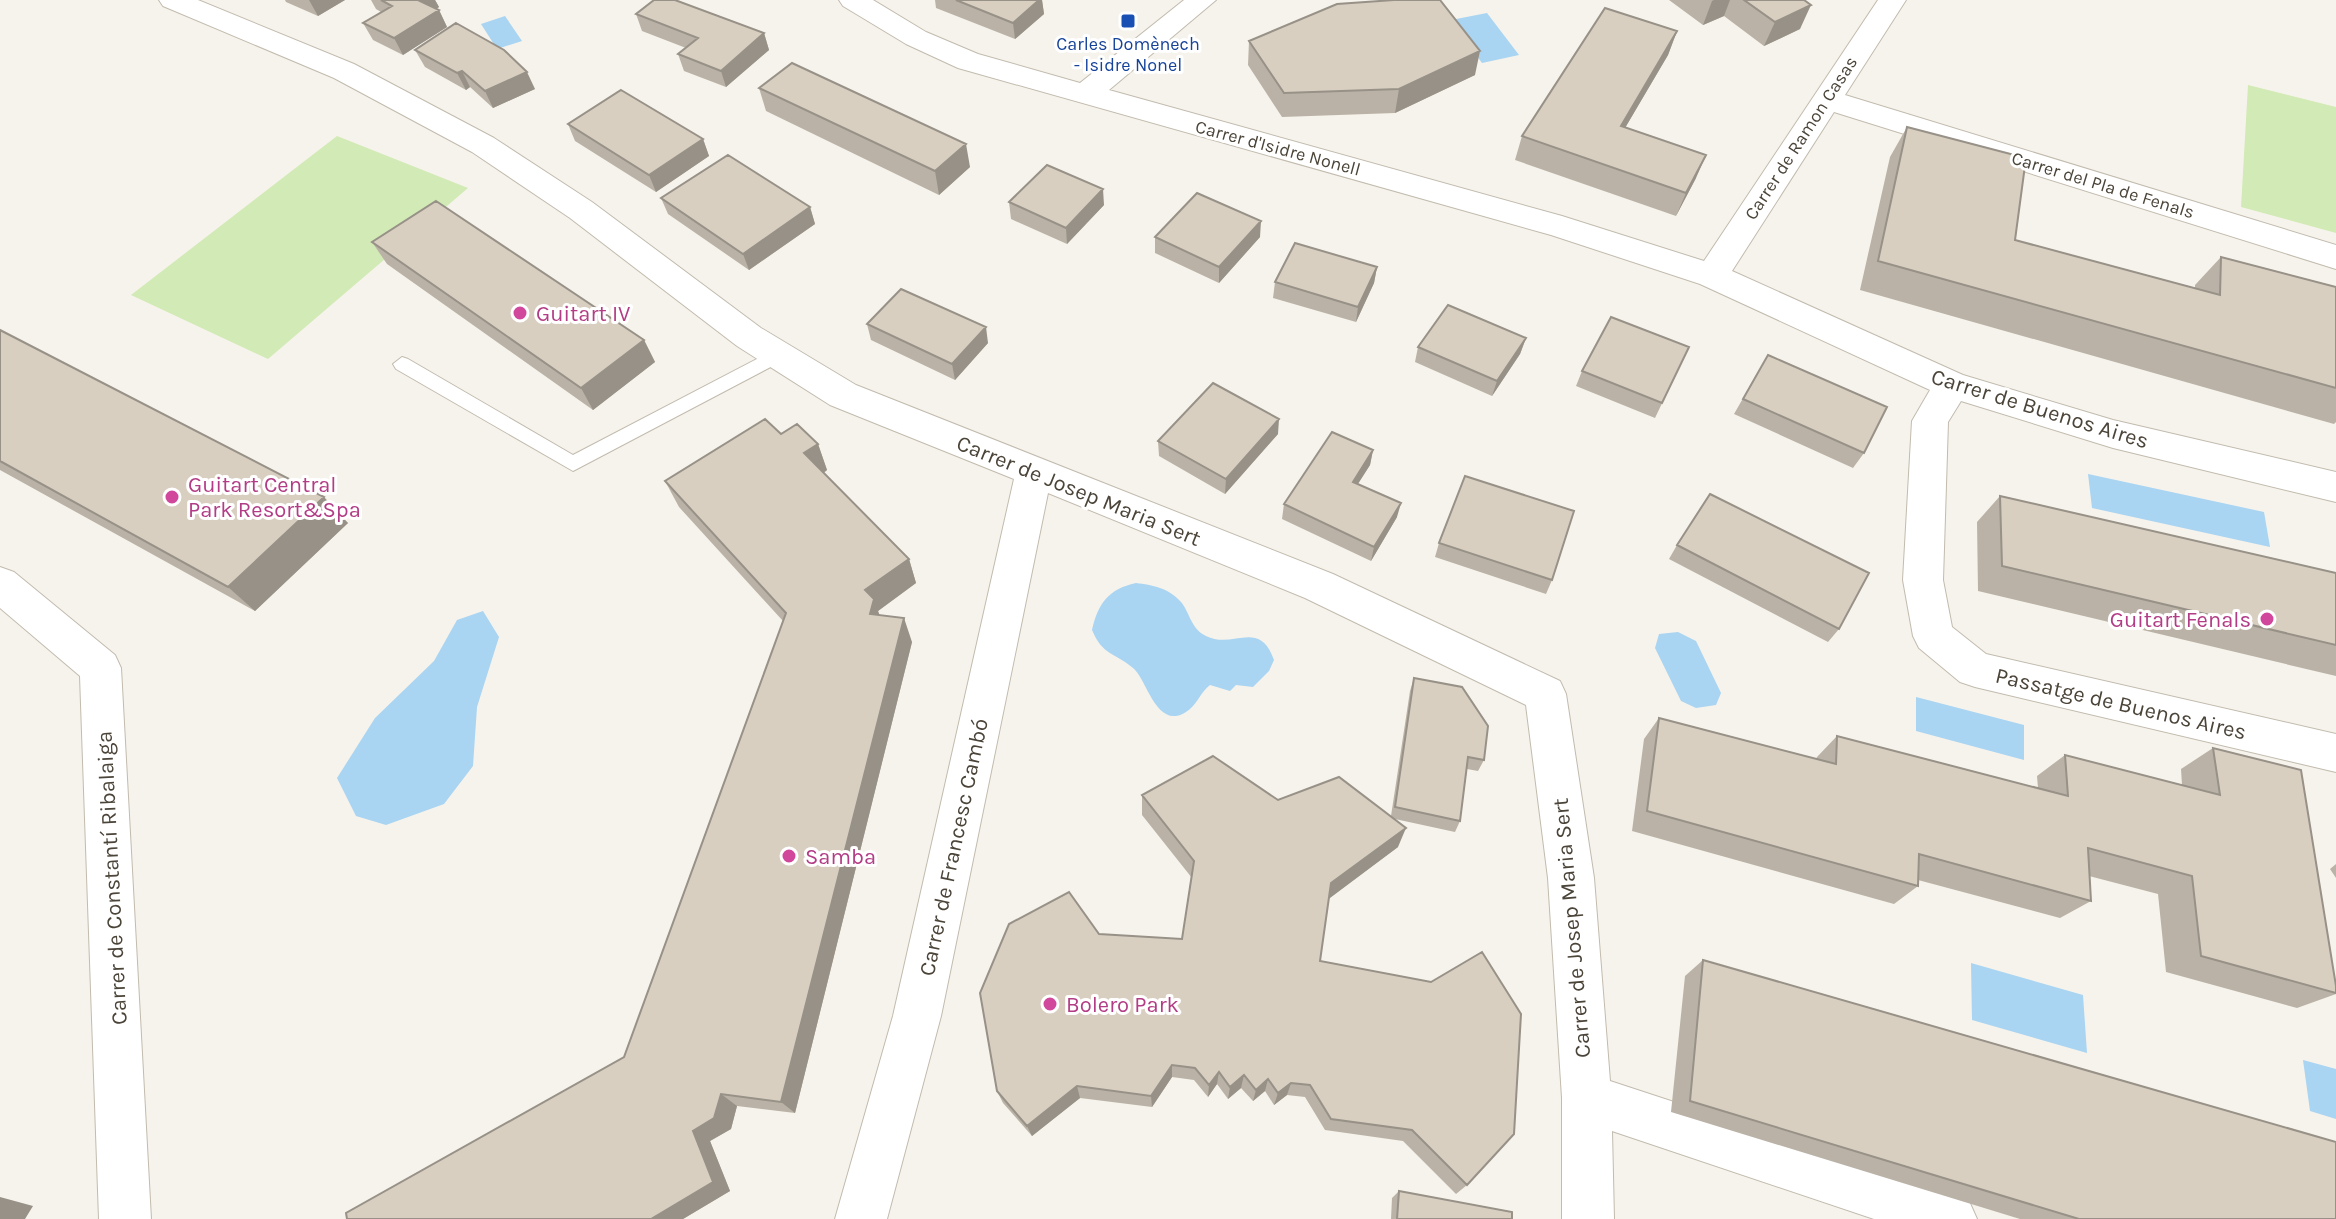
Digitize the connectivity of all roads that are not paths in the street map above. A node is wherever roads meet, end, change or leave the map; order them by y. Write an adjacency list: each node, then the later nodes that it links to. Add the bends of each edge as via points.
1 (173, 0): 9 (street, Carrer de Josep Maria Sert, via 344,71 483,145)
2 (853, 0): 5 (street, Carrer d'Isidre Nonell, via 916,38 968,61)
3 (1202, 0): 5 (street)
4 (1892, 0): 6 (street, Carrer de Ramon Casas)
5 (1084, 95): 8 (street, Carrer d'Isidre Nonell, via 1562,227)
6 (1825, 99): 7 (street, Carrer del Pla de Fenals); 8 (street, Carrer de Ramon Casas)
7 (2336, 257)
8 (1712, 276): 11 (street, Carrer de Buenos Aires)
9 (778, 355): 10 (lane, via 573,464); 12 (street, Carrer de Josep Maria Sert, via 843,395)
10 (402, 364)
11 (1952, 385): 13 (street, Carrer de Buenos Aires, via 2113,434); 15 (street, Passatge de Buenos Aires, via 1930,421 1923,580 1933,636 1975,669)
12 (1034, 471): 16 (street, Carrer de Josep Maria Sert, via 1319,586 1545,694 1571,878); 18 (street, Carrer de Francesc Cambó, via 917,1016)
13 (2336, 487)
14 (0, 584): 17 (street, Carrer de Constantí Ribalaiga, via 100,668)
15 (2336, 753)
16 (1587, 1098): 19 (street, Carrer de Josep Maria Sert); 20 (street)
17 (125, 1219)
18 (861, 1219)
19 (1588, 1219)
20 (1951, 1219)

